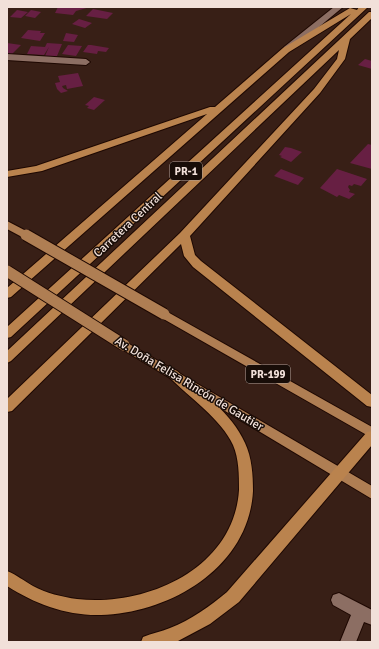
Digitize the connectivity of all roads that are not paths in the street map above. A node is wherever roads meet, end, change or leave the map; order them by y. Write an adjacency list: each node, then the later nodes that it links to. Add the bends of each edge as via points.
1 (339, 7): 5 (street)
2 (363, 7): 5 (highway, via 348,12); 14 (highway, Carretera Central / PR-1)
3 (372, 14): 4 (highway, Carretera Central / PR-1)
4 (346, 39): 11 (highway, via 341,58 317,91); 15 (highway, Carretera Central / PR-1)
5 (286, 50): 8 (highway)
6 (7, 57): 7 (street)
7 (86, 62)
8 (220, 106): 9 (highway, via 52,165); 13 (highway)
9 (7, 174)
10 (7, 224): 19 (main road, PR-199, bridge)
11 (184, 235): 17 (highway, via 190,256 197,264); 18 (highway)
12 (7, 271): 16 (main road, Av. Doña Felisa Rincón de Gautier, bridge)
13 (7, 294)
14 (7, 334)
15 (7, 358)
16 (173, 374): 20 (main road, Av. Doña Felisa Rincón de Gautier); 22 (highway, via 226,425 241,450 246,473 244,507 238,527 221,554 198,575 172,591 143,602 121,606 85,607 57,602 28,591)
17 (372, 402)
18 (7, 407)
19 (372, 434): 20 (highway)
20 (338, 474): 21 (main road, Av. Doña Felisa Rincón de Gautier); 25 (highway, via 233,597 197,623)
21 (372, 493)
22 (7, 578)
23 (339, 600): 24 (street)
24 (366, 615): 26 (street)
25 (148, 642)
26 (348, 642)

